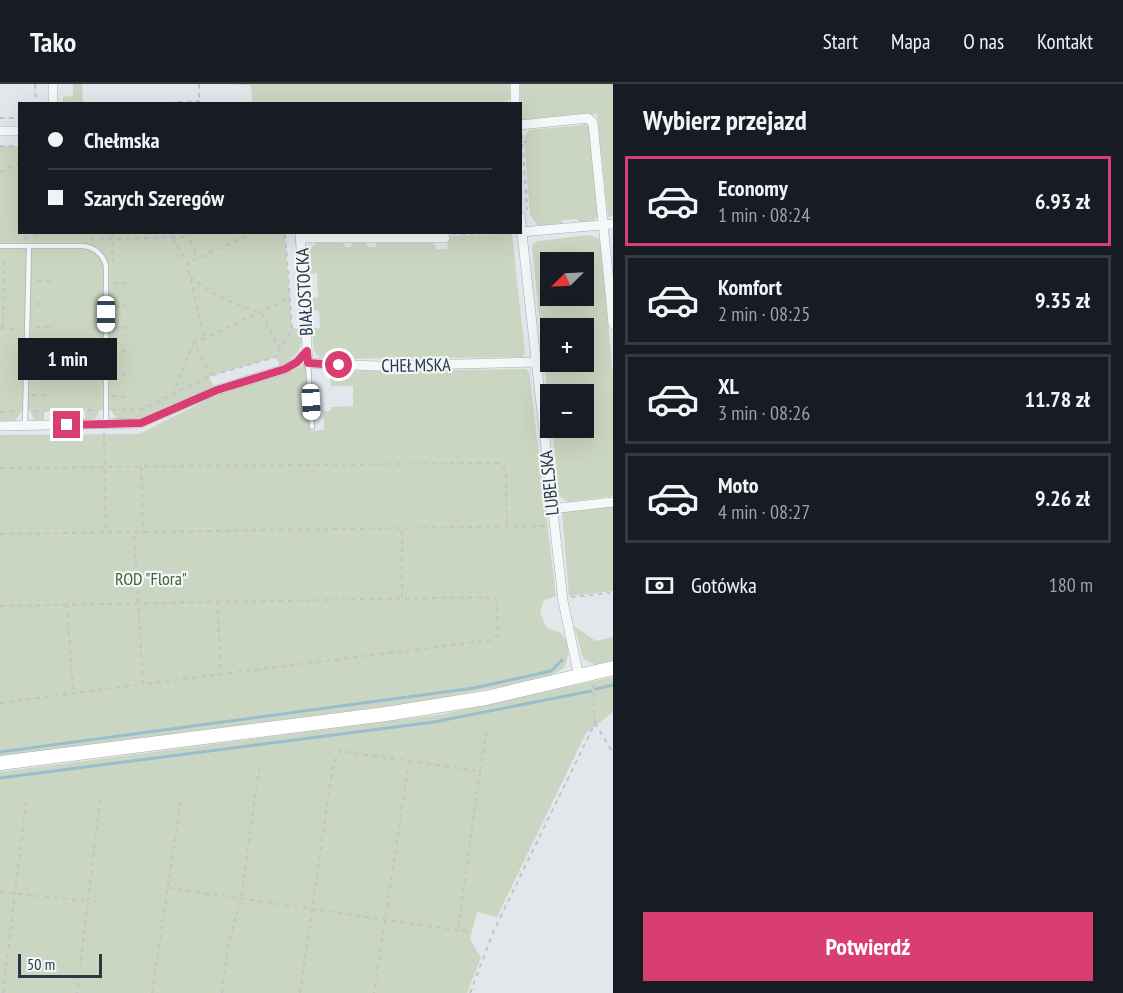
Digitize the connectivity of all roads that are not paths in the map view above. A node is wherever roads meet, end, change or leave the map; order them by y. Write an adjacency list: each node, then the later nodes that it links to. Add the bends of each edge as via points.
1 (53, 84): 3 (street)
2 (515, 84): 4 (street)
3 (53, 102)
4 (515, 102)
5 (523, 128): 8 (street, via 592,120)
6 (0, 131): 7 (street)
7 (18, 131)
8 (608, 224): 9 (street); 15 (street)
9 (522, 232)
10 (521, 234): 17 (street, LUBELSKA)
11 (300, 235): 12 (street); 16 (street, BIAŁOSTOCKA)
12 (445, 238)
13 (0, 246): 14 (lane)
14 (29, 246): 19 (lane, via 90,247 104,260); 20 (lane)
15 (613, 324)
16 (307, 351): 18 (street); 19 (street, via 285,369 217,390 147,421)
17 (536, 362): 18 (street, CHEŁMSKA, via 385,366); 24 (street, LUBELSKA)
18 (308, 363): 22 (lane)
19 (105, 424): 20 (street)
20 (26, 425): 21 (street)
21 (0, 426)
22 (312, 428)
23 (613, 502): 24 (street)
24 (551, 509): 26 (street, LUBELSKA, via 563,601)
25 (613, 668): 26 (main road)
26 (585, 676): 27 (main road, via 486,698 386,714)
27 (0, 763)

